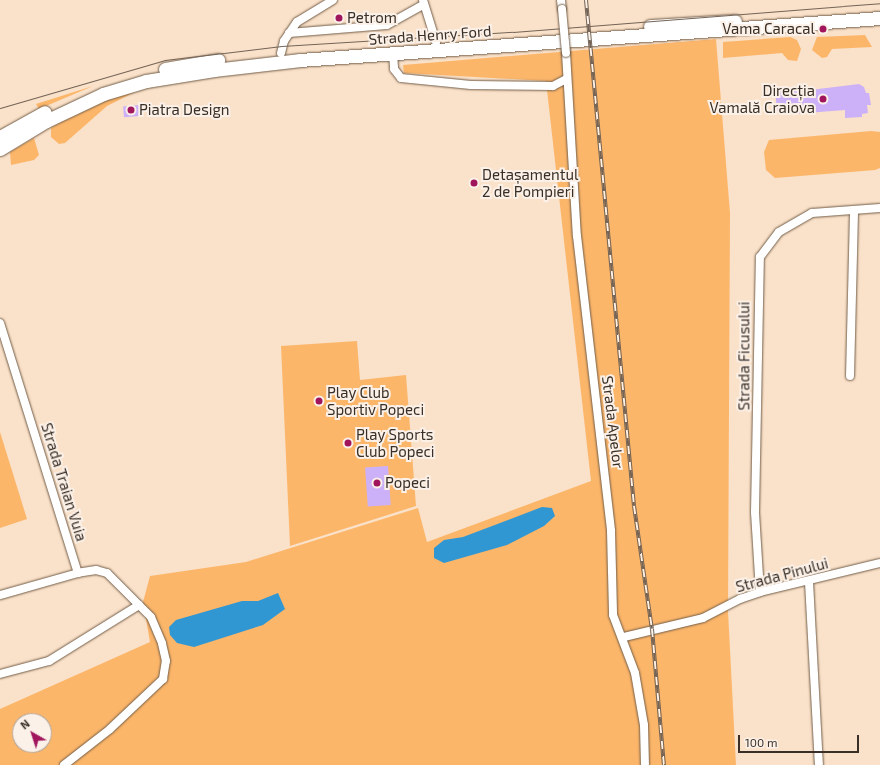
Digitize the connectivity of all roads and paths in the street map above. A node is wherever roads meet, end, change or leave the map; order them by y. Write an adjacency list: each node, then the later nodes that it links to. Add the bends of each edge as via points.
1 (332, 0): 6 (street, via 308,13)
2 (561, 0): 10 (street, Strada Apelor, bridge)
3 (423, 2): 6 (street, via 387,25); 7 (street, via 433,25)
4 (880, 10): 7 (main road, Strada Henry Ford)
5 (880, 18): 9 (main road, Strada Henry Ford)
6 (288, 33): 8 (street)
7 (436, 42): 8 (main road, Strada Henry Ford)
8 (281, 53): 11 (main road, Strada Henry Ford, via 186,65 134,76 64,103)
9 (393, 53): 10 (street, via 394,69 401,78 471,85 553,86); 12 (main road, Strada Henry Ford, via 281,62 146,82 46,120)
10 (566, 79): 23 (street, Strada Apelor, via 571,107 580,268 611,531 613,615)
11 (0, 137)
12 (0, 149)
13 (880, 208): 14 (street, Strada Ficusului)
14 (854, 210): 16 (street); 20 (street, Strada Ficusului, via 812,212 794,221 779,232 760,257 755,512)
15 (0, 323): 18 (street, Strada Traian Vuia)
16 (850, 376)
17 (880, 563): 19 (street, Strada Pinului)
18 (78, 573): 21 (street); 22 (street, via 96,570 107,573)
19 (809, 582): 20 (street, Strada Pinului); 27 (street)
20 (760, 592): 23 (street, Strada Pinului, via 703,618)
21 (0, 595)
22 (139, 605): 24 (street, via 49,660); 25 (street, via 151,617 162,643 166,660 163,679 110,729)
23 (624, 637): 26 (street, Strada Apelor, via 635,673 644,725)
24 (0, 674)
25 (64, 765)
26 (645, 765)
27 (819, 765)

